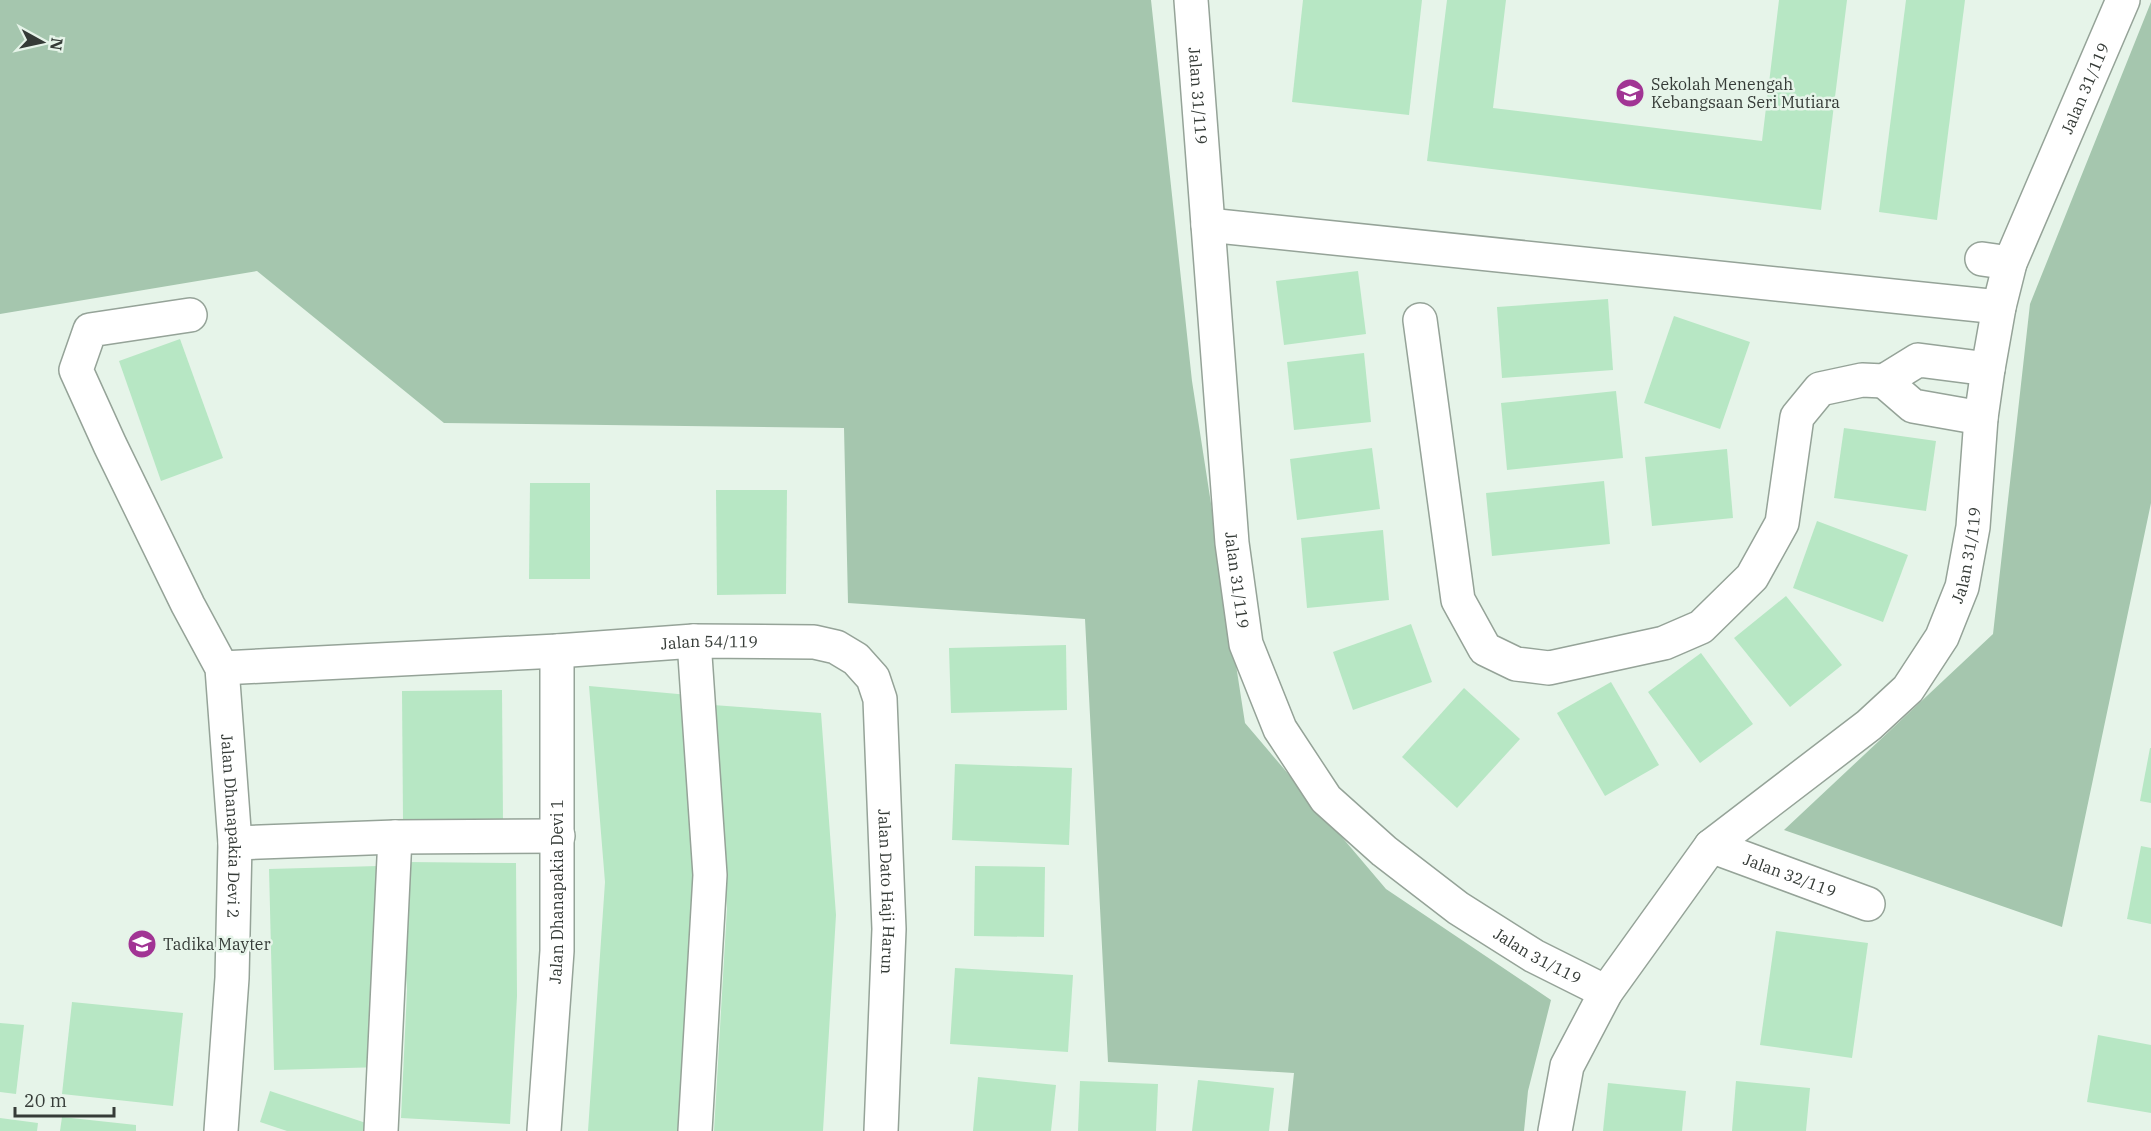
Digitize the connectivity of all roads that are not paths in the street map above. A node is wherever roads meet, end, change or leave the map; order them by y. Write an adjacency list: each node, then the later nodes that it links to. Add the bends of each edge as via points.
1 (1191, 0): 3 (street, Jalan 31/119)
2 (2123, 0): 4 (street, Jalan 31/119, via 1996,261)
3 (1208, 225): 4 (street); 19 (street, Jalan 31/119, via 1232,543 1246,644 1280,729 1326,799 1384,851 1458,908 1534,956)
4 (1999, 307): 7 (street, Jalan 31/119)
5 (190, 315): 13 (street, via 90,330 76,370)
6 (1420, 320): 8 (street, via 1458,600 1485,649 1516,664 1549,668 1664,643 1701,627 1752,577 1782,523 1797,417 1820,389 1862,380)
7 (1988, 369): 8 (street, via 1918,360); 9 (street, Jalan 31/119)
8 (1884, 381): 9 (street, via 1913,406)
9 (1982, 418): 17 (street, Jalan 31/119, via 1973,527 1962,587 1942,637 1908,689 1869,725)
10 (694, 641): 11 (street, Jalan 54/119); 12 (street, Jalan 54/119, via 814,642 836,647); 23 (street, via 710,875)
11 (557, 651): 13 (street, Jalan 54/119); 14 (street, Jalan Dhanapakia Devi 1)
12 (856, 659): 24 (street, Jalan Dato Haji Harun, via 873,678 880,699 889,929)
13 (222, 668): 16 (street, Jalan Dhanapakia Devi 2)
14 (558, 836): 15 (street); 22 (street, Jalan Dhanapakia Devi 1, via 557,951)
15 (395, 837): 16 (street); 21 (street)
16 (235, 843): 20 (street, Jalan Dhanapakia Devi 2, via 232,978)
17 (1711, 846): 18 (street, Jalan 32/119); 19 (street, Jalan 31/119)
18 (1868, 904)
19 (1605, 992): 25 (street, Jalan 31/119, via 1567,1066)
20 (221, 1131)
21 (381, 1131)
22 (544, 1131)
23 (695, 1131)
24 (881, 1131)
25 (1555, 1131)

